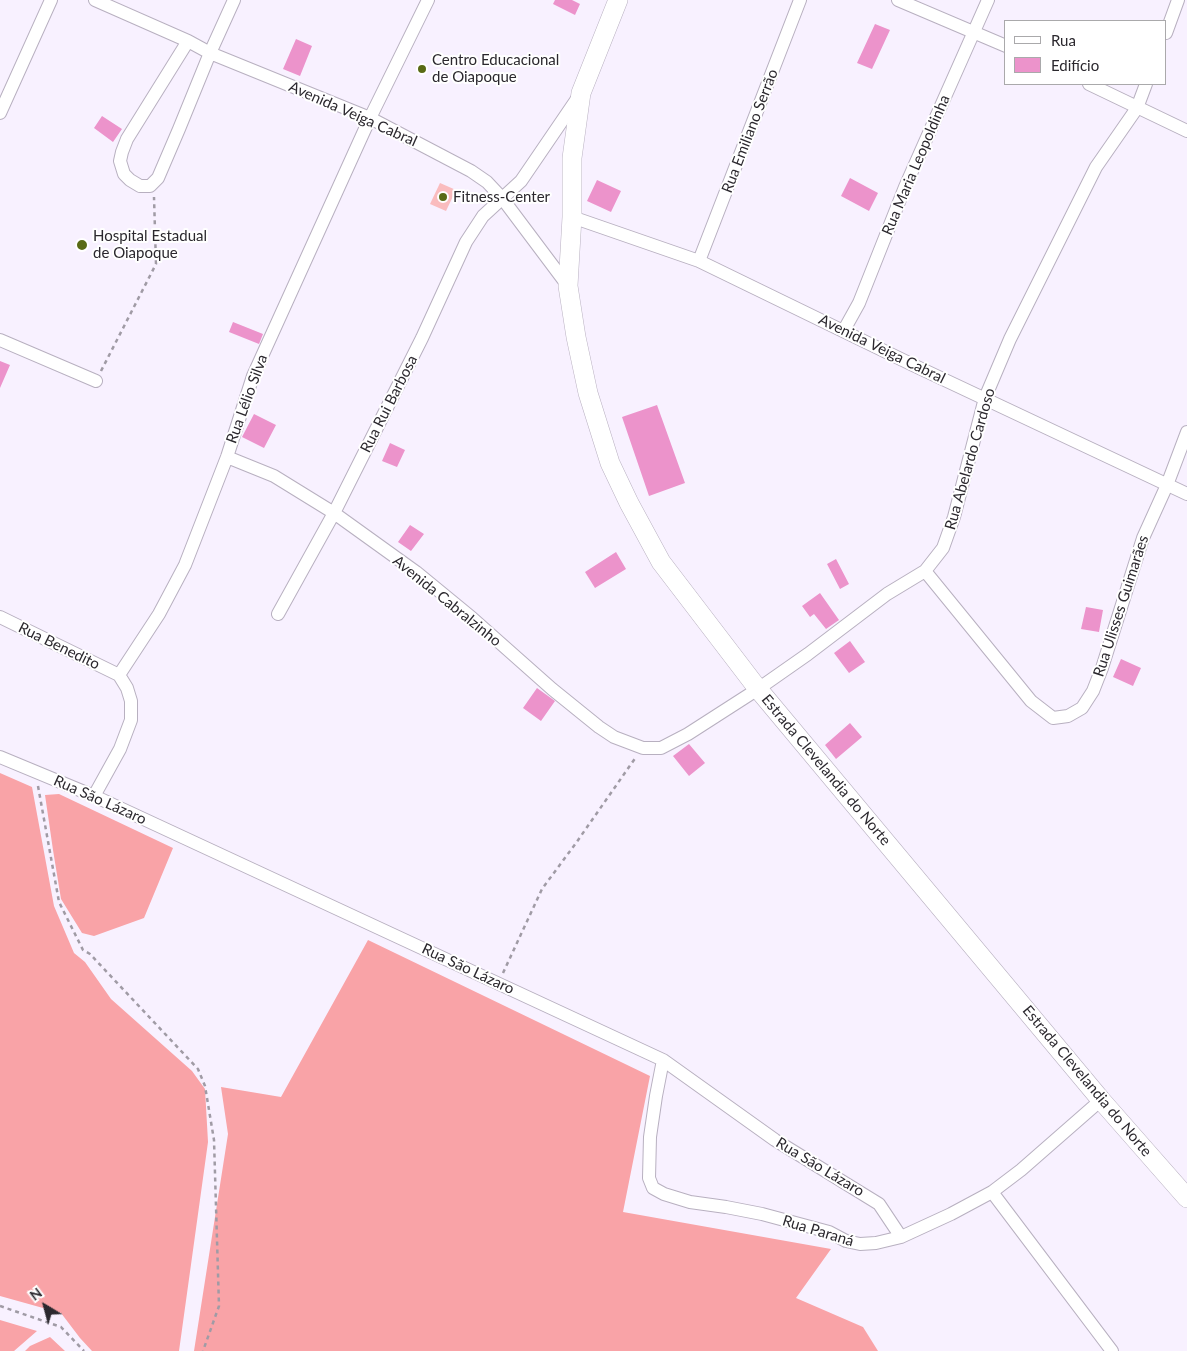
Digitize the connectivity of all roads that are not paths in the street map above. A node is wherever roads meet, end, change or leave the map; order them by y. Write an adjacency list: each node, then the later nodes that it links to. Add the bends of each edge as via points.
1 (51, 0): 19 (street)
2 (95, 0): 12 (street, Avenida Veiga Cabral)
3 (234, 0): 14 (street)
4 (428, 0): 20 (street, Rua Lélio Silva)
5 (618, 0): 17 (street, Estrada Clevelandia do Norte)
6 (800, 0): 24 (street, Rua Emiliano Serrão)
7 (898, 0): 11 (street)
8 (988, 0): 11 (street, Rua Maria Leopoldinha)
9 (1178, 0): 10 (street)
10 (1167, 30)
11 (975, 32): 13 (street); 26 (street, Rua Maria Leopoldinha, via 905,187 859,303)
12 (188, 41): 14 (street, Avenida Veiga Cabral); 14 (street, via 122,152 122,169 130,180 140,186 154,183 161,172)
13 (1004, 45)
14 (210, 53): 20 (street, Avenida Veiga Cabral)
15 (1090, 85): 18 (street)
16 (1146, 85): 18 (street, Rua Abelardo Cardoso)
17 (581, 93): 22 (street, Rua Rui Barbosa, via 521,181); 23 (street, Estrada Clevelandia do Norte, via 572,158)
18 (1137, 108): 21 (street); 29 (street, Rua Abelardo Cardoso, via 1096,166 1010,339)
19 (0, 113)
20 (370, 118): 22 (street, Avenida Veiga Cabral, via 471,172 487,182); 31 (street, Rua Lélio Silva, via 253,376)
21 (1187, 131)
22 (502, 198): 25 (street, Avenida Veiga Cabral); 34 (street, Rua Rui Barbosa, via 483,216 466,242)
23 (572, 217): 24 (street, Avenida Veiga Cabral); 25 (street, Estrada Clevelandia do Norte)
24 (699, 261): 26 (street, Avenida Veiga Cabral)
25 (568, 286): 39 (street, Estrada Clevelandia do Norte, via 588,392 610,462 629,504 661,562)
26 (844, 330): 29 (street, Avenida Veiga Cabral)
27 (0, 340): 28 (street)
28 (96, 381)
29 (985, 398): 32 (street, Avenida Veiga Cabral); 35 (street, Rua Abelardo Cardoso, via 954,517 943,548)
30 (1187, 432): 32 (street, Rua Ulisses Guimarães)
31 (227, 457): 34 (street, Avenida Cabralzinho, via 274,476); 38 (street, Rua Lélio Silva, via 169,599)
32 (1167, 485): 33 (street, Avenida Veiga Cabral); 35 (street, Rua Ulisses Guimarães, via 1143,538 1093,691 1082,708 1068,716 1053,718 1031,701)
33 (1187, 494)
34 (334, 513): 36 (street, Rua Rui Barbosa); 40 (street, Avenida Cabralzinho, via 416,572 599,727 614,737 643,748)
35 (925, 571): 39 (street, Rua Abelardo Cardoso, via 887,594)
36 (278, 614)
37 (0, 616): 38 (street, Rua Benedito)
38 (119, 675): 42 (street, via 131,701 131,720 120,749)
39 (758, 689): 40 (street, Rua Abelardo Cardoso); 44 (street, Estrada Clevelandia do Norte)
40 (661, 748)
41 (0, 757): 42 (street, Rua São Lázaro)
42 (94, 796): 43 (street, Rua São Lázaro)
43 (663, 1060): 47 (street, Rua São Lázaro, via 775,1140 879,1204); 47 (street, Rua Paraná, via 650,1137 649,1178 653,1188 690,1202 726,1207 829,1232 860,1244)
44 (1101, 1100): 45 (street, Rua Paraná); 46 (street, Estrada Clevelandia do Norte)
45 (992, 1192): 47 (street, Rua Paraná); 48 (street)
46 (1187, 1198)
47 (901, 1237)
48 (1112, 1351)

